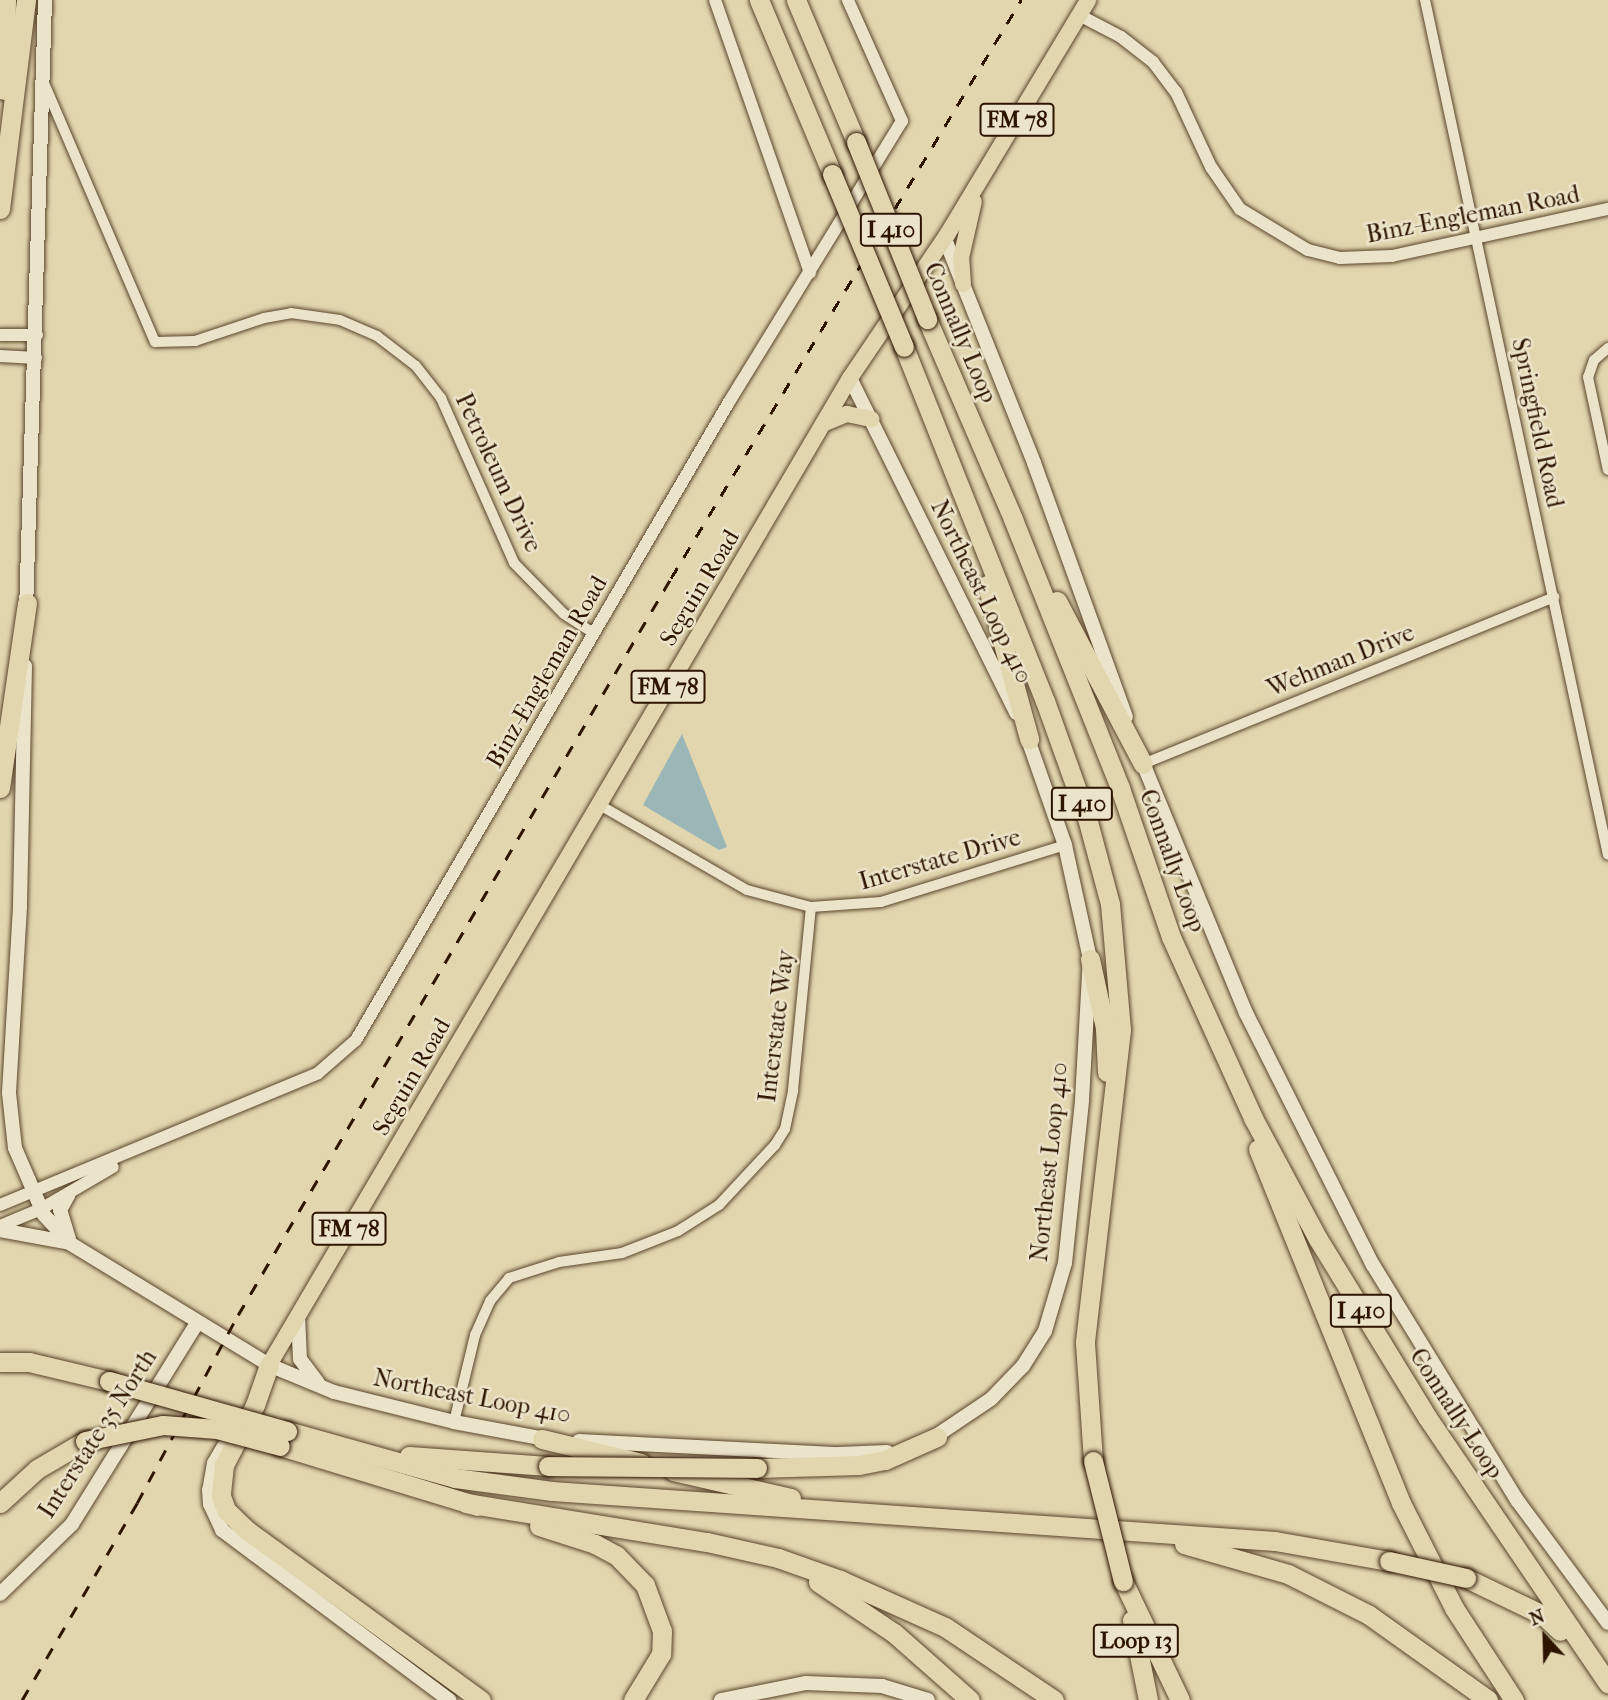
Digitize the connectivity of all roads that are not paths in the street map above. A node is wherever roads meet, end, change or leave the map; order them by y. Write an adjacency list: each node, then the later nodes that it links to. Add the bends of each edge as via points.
1 (6, 0): 13 (highway)
2 (26, 0): 13 (highway)
3 (45, 0): 11 (main road)
4 (715, 0): 17 (street)
5 (759, 0): 28 (highway, I 410, bridge)
6 (796, 0): 29 (highway, Connally Loop / I 410, bridge)
7 (848, 0): 17 (street, Binz-Engleman Road, via 902,121)
8 (1088, 0): 10 (main road, Seguin Road / FM 78)
9 (1425, 0): 15 (street, Springfield Road)
10 (1079, 15): 12 (main road, Seguin Road / FM 78); 15 (street, Binz-Engleman Road, via 1121,37 1164,73 1222,184 1240,209 1285,240 1308,250 1357,259 1408,253)
11 (43, 80): 20 (main road); 32 (street, Petroleum Drive, via 155,342 195,341 264,317 290,313 340,320 383,340 415,366 441,398 514,563 564,614)
12 (977, 187): 16 (main road, Seguin Road / FM 78); 18 (main road, via 961,258)
13 (0, 208)
14 (1608, 209): 15 (street, Binz-Engleman Road)
15 (1475, 236): 30 (street, Springfield Road)
16 (945, 239): 18 (main road); 24 (main road, Seguin Road / FM 78)
17 (810, 273): 32 (street, Binz-Engleman Road)
18 (963, 284): 34 (main road)
19 (0, 335): 20 (street)
20 (33, 336): 23 (main road)
21 (1608, 348): 27 (street, via 1594,360 1588,377)
22 (0, 356): 23 (street)
23 (32, 358): 31 (main road)
24 (850, 379): 25 (main road, Northeast Loop 410); 26 (main road, Seguin Road / FM 78)
25 (871, 419): 26 (main road, via 847,414); 33 (main road, Northeast Loop 410)
26 (823, 424): 36 (main road, Seguin Road / FM 78)
27 (1608, 470)
28 (962, 492): 33 (highway); 42 (highway, I 410, via 1087,818 1111,904 1121,1030)
29 (1013, 519): 34 (highway); 40 (highway, Connally Loop / I 410, via 1120,788)
30 (1554, 597): 34 (street, Wehman Drive); 38 (street, Springfield Road)
31 (27, 603): 35 (highway); 44 (main road, via 20,907 9,1093 15,1148)
32 (593, 634): 43 (street, Binz-Engleman Road, via 356,1040 318,1073)
33 (1029, 739): 37 (main road, Northeast Loop 410)
34 (1143, 764): 67 (main road, via 1246,1013 1367,1253 1517,1500)
35 (0, 788)
36 (598, 804): 39 (street, Interstate Drive, via 747,890); 50 (main road, Seguin Road / FM 78)
37 (1065, 845): 39 (street, Interstate Drive, via 881,902); 41 (main road, Northeast Loop 410)
38 (1608, 855)
39 (811, 907): 55 (street, Interstate Way, via 793,1090 785,1129 775,1145 719,1205 678,1231 622,1253 559,1262 509,1278 490,1301 475,1335)
40 (1171, 937): 68 (highway, Connally Loop / I 410, via 1253,1118 1318,1239 1427,1417); 80 (highway, via 1401,1503 1454,1608)
41 (1090, 959): 42 (highway, via 1105,1028); 56 (main road, Northeast Loop 410, via 1082,1100 1065,1263 1045,1331 1023,1366 991,1399)
42 (1110, 1133): 65 (highway, I 410, bridge, via 1085,1343 1093,1461)
43 (143, 1149): 44 (street, Binz-Engleman Road); 45 (street, Binz-Engleman Road)
44 (32, 1192): 46 (street, Binz-Engleman Road); 47 (main road, Northeast Loop 410)
45 (69, 1194): 47 (street, Binz-Engleman Road); 49 (main road, via 60,1212)
46 (0, 1205)
47 (41, 1209): 48 (street, Binz-Engleman Road); 49 (main road, Northeast Loop 410)
48 (0, 1228): 49 (main road)
49 (71, 1244): 51 (main road, Northeast Loop 410)
50 (298, 1315): 53 (main road, FM 78); 54 (main road, via 300,1359)
51 (197, 1322): 53 (main road, Northeast Loop 410); 66 (main road, Interstate 35 North, via 72,1524)
52 (0, 1362): 57 (highway, bridge, via 29,1362 109,1381)
53 (269, 1365): 54 (main road, Northeast Loop 410); 70 (main road, via 214,1463 209,1490 216,1521 243,1550); 71 (highway, via 255,1405 223,1465 221,1496 226,1510 248,1531)
54 (321, 1387): 55 (main road, Northeast Loop 410)
55 (454, 1422): 58 (main road, Northeast Loop 410)
56 (937, 1437): 58 (main road, Northeast Loop 410, via 896,1450 839,1454); 59 (highway, bridge, via 884,1460 859,1465 757,1468 548,1466)
57 (284, 1439): 59 (highway); 60 (highway, bridge, via 174,1425 137,1428 85,1441 37,1469); 61 (highway)
58 (542, 1439): 62 (highway)
59 (346, 1450): 62 (highway, via 455,1478 552,1491)
60 (0, 1503)
61 (466, 1503): 64 (highway); 72 (highway, via 595,1544 638,1577 657,1608 662,1631 661,1654)
62 (860, 1513): 63 (highway)
63 (1132, 1534): 68 (highway, bridge, via 1275,1541 1466,1578 1543,1615); 79 (highway, via 1288,1574 1369,1615)
64 (778, 1558): 75 (highway, via 894,1633); 76 (highway, via 863,1589 945,1627)
65 (1123, 1581): 77 (highway, Loop 13); 78 (highway, I 410)
66 (0, 1594)
67 (1608, 1623)
68 (1591, 1661): 69 (highway, Connally Loop / I 410)
69 (1608, 1682)
70 (449, 1700)
71 (481, 1700)
72 (633, 1700)
73 (721, 1700): 74 (main road, via 806,1683 882,1686)
74 (928, 1700)
75 (970, 1700)
76 (1054, 1700)
77 (1148, 1700)
78 (1180, 1700)
79 (1488, 1700)
80 (1514, 1700)

